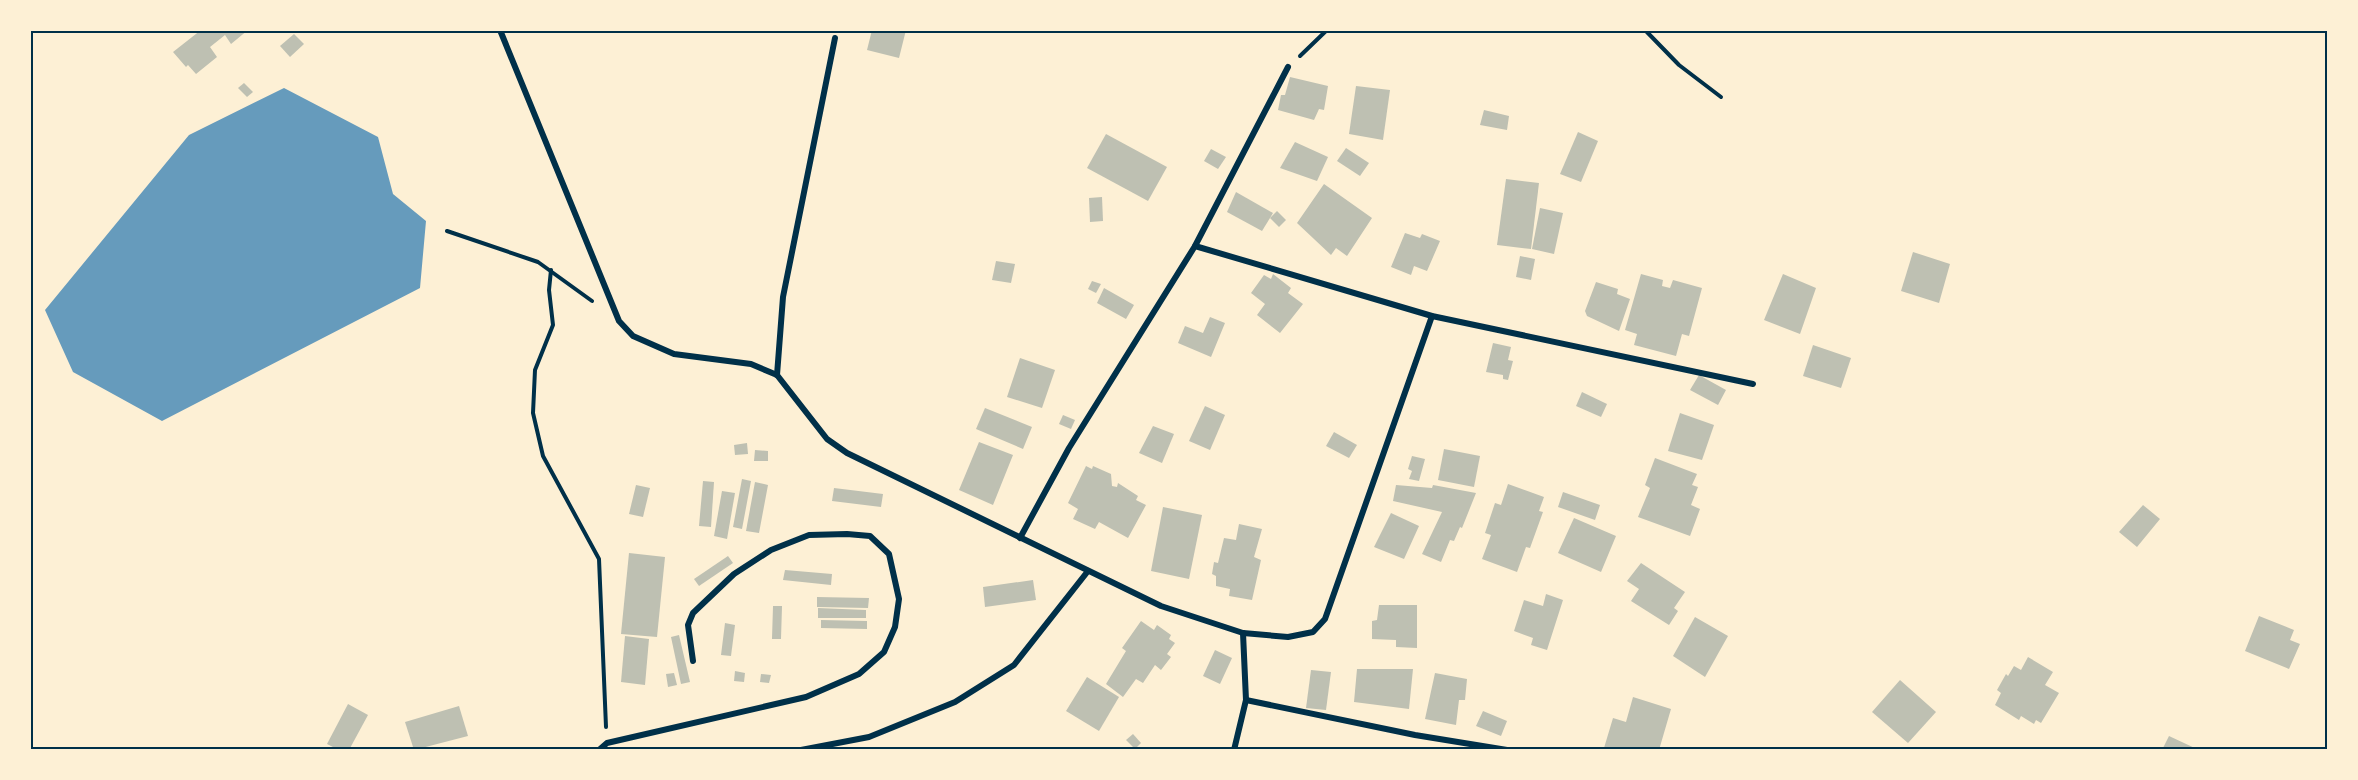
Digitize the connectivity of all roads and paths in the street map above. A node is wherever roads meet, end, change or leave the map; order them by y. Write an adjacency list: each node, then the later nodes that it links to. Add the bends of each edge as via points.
1 (500, 30): 12 (street, via 619,321 633,336 674,354 751,364)
2 (1645, 30): 6 (path, via 1678,65)
3 (1324, 31): 5 (path)
4 (835, 38): 12 (street, via 783,297)
5 (1288, 67): 8 (street)
6 (1720, 97)
7 (447, 231): 9 (path)
8 (1195, 246): 11 (street); 14 (street, via 1068,448)
9 (551, 270): 10 (path); 19 (path, via 553,325 535,370 533,413 543,456 599,560)
10 (593, 302)
11 (1432, 316): 13 (street); 16 (street, via 1325,619 1312,632 1288,637)
12 (777, 375): 14 (street, via 827,439 846,453)
13 (1753, 384)
14 (1020, 538): 15 (street)
15 (1089, 571): 16 (street, via 1161,606); 21 (street, via 1014,665 955,702 869,737)
16 (1243, 633): 18 (street)
17 (693, 661): 19 (street, via 688,625 693,613 734,574 771,550 809,535 847,534 870,536 890,554 899,599 895,627 884,652 859,674 806,697)
18 (1246, 700): 22 (street); 23 (street)
19 (607, 743): 20 (street)
20 (599, 750)
21 (801, 750)
22 (1234, 750)
23 (1507, 750)

